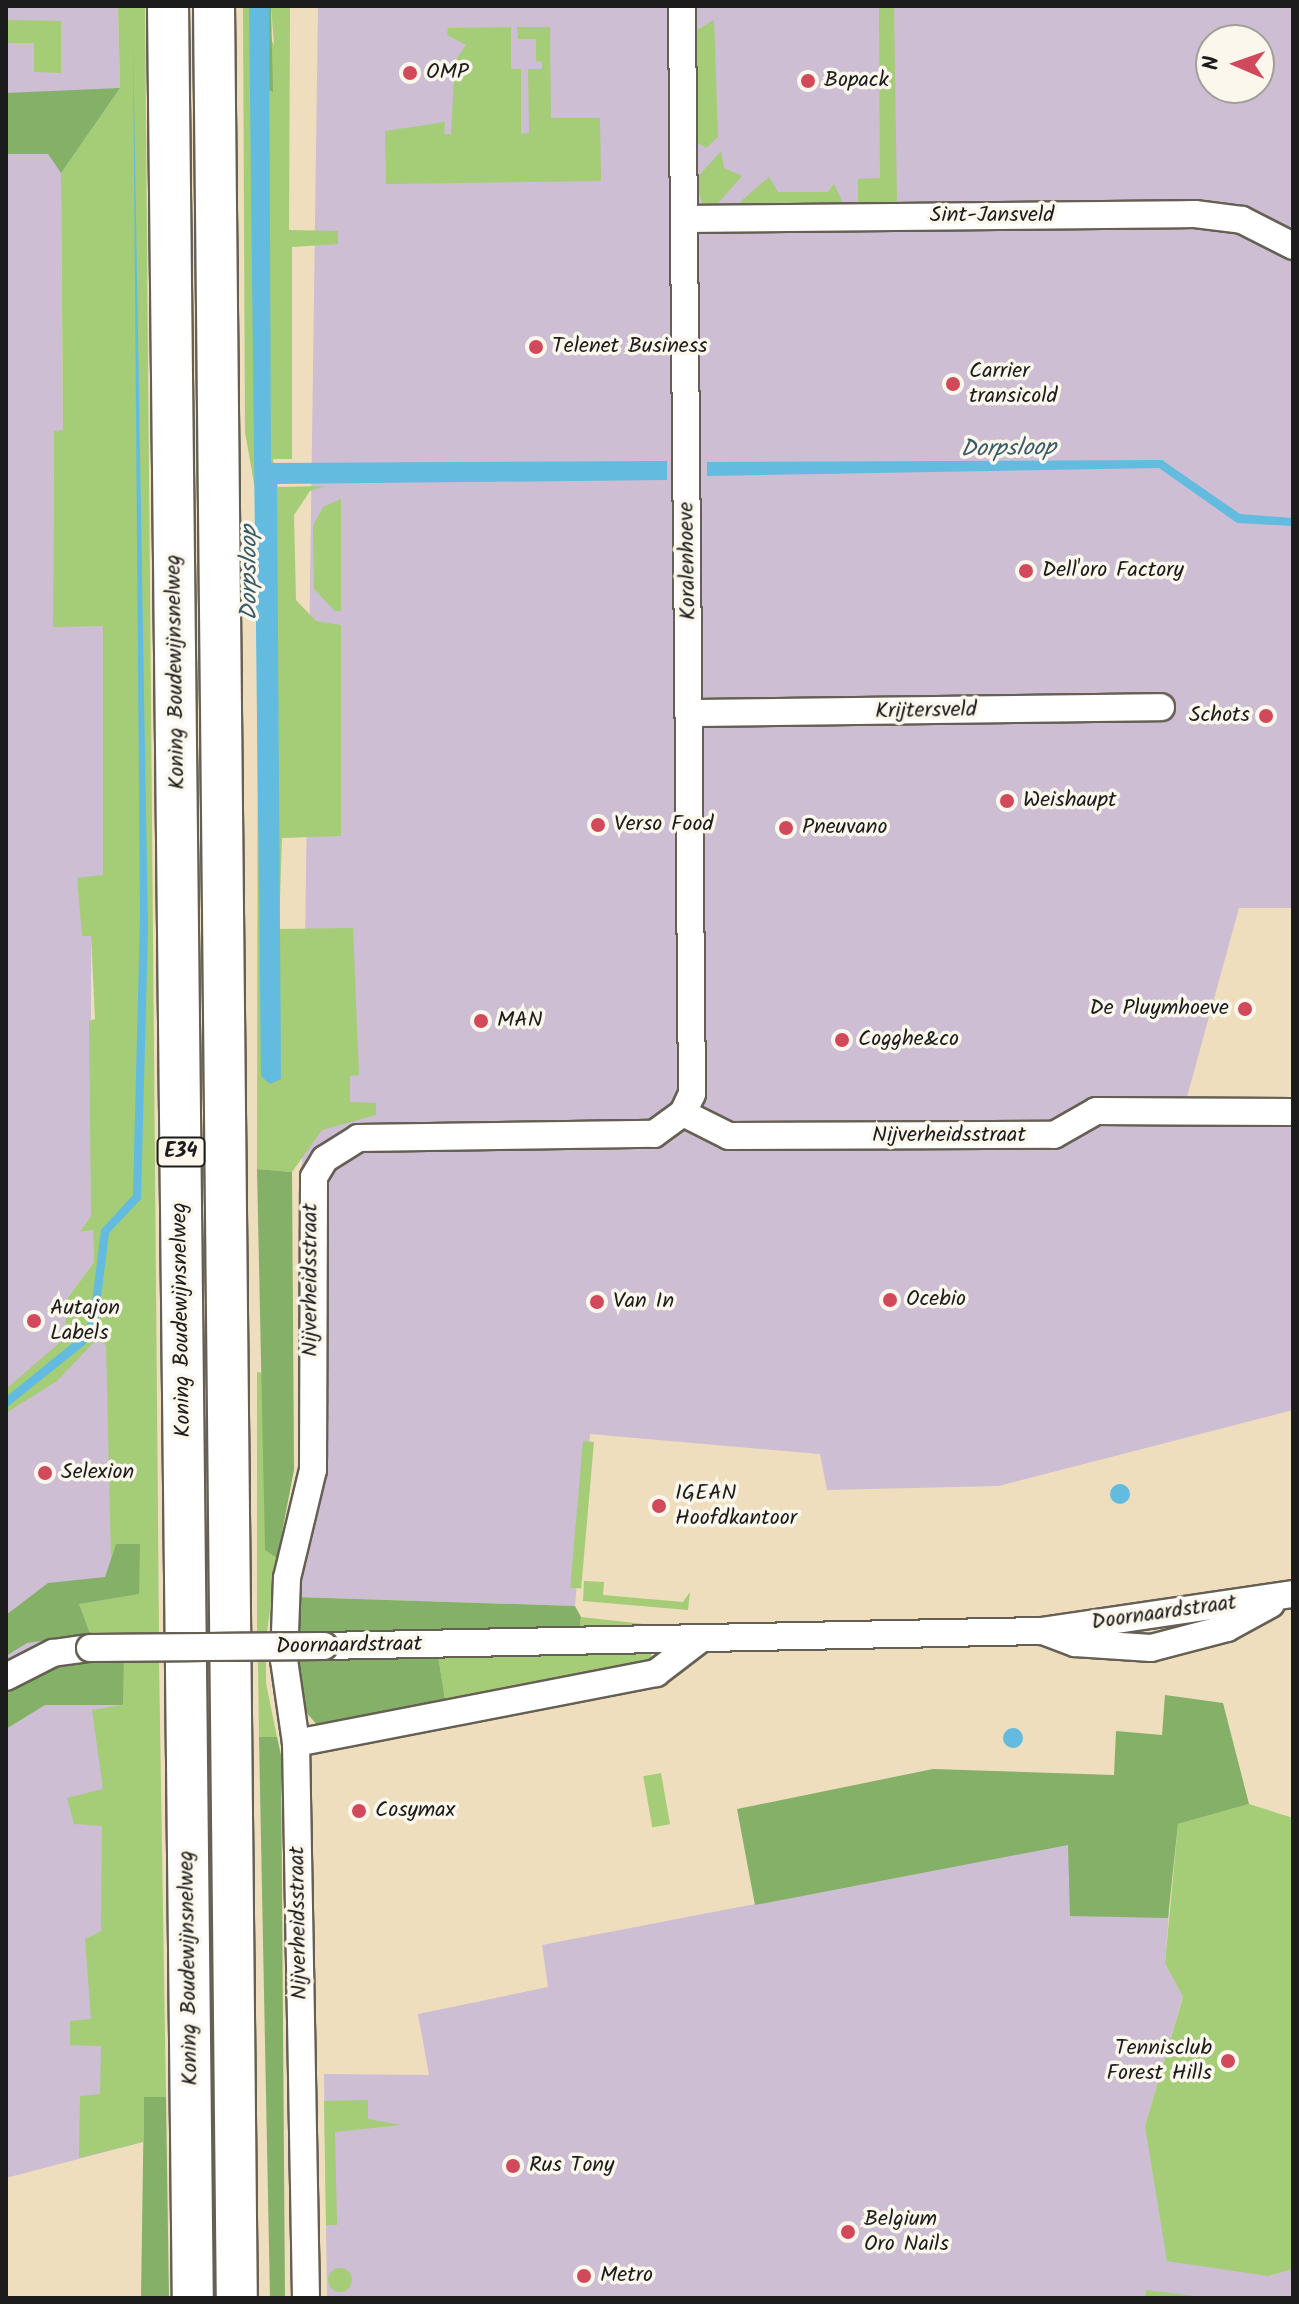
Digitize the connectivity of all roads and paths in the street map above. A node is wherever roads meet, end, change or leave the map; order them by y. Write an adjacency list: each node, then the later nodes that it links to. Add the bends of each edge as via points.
1 (168, 6): 14 (highway, Koning Boudewijnsnelweg / E34)
2 (214, 6): 15 (highway, Koning Boudewijnsnelweg / E34)
3 (682, 6): 4 (street, Koralenhoeve)
4 (684, 219): 5 (street, Sint-Jansveld, via 1195,214 1242,220); 7 (street, Koralenhoeve)
5 (1293, 246)
6 (1161, 707): 7 (street, Krijtersveld)
7 (690, 713): 9 (street, Koralenhoeve, via 695,1073)
8 (1293, 1112): 9 (street, Nijverheidsstraat, via 1096,1111 1054,1135 775,1136 729,1136)
9 (683, 1113): 13 (street, Nijverheidsstraat, via 654,1134 358,1138 325,1159 310,1194 313,1470 284,1599)
10 (1290, 1595): 11 (street, Doornaardstraat, via 1227,1628 1151,1648 1075,1643 1042,1631)
11 (698, 1641): 12 (street, Doornaardstraat, bridge, via 90,1648 53,1653); 13 (street, via 656,1673)
12 (6, 1677)
13 (296, 1743): 16 (street, Nijverheidsstraat)
14 (193, 2298)
15 (237, 2298)
16 (306, 2298)

